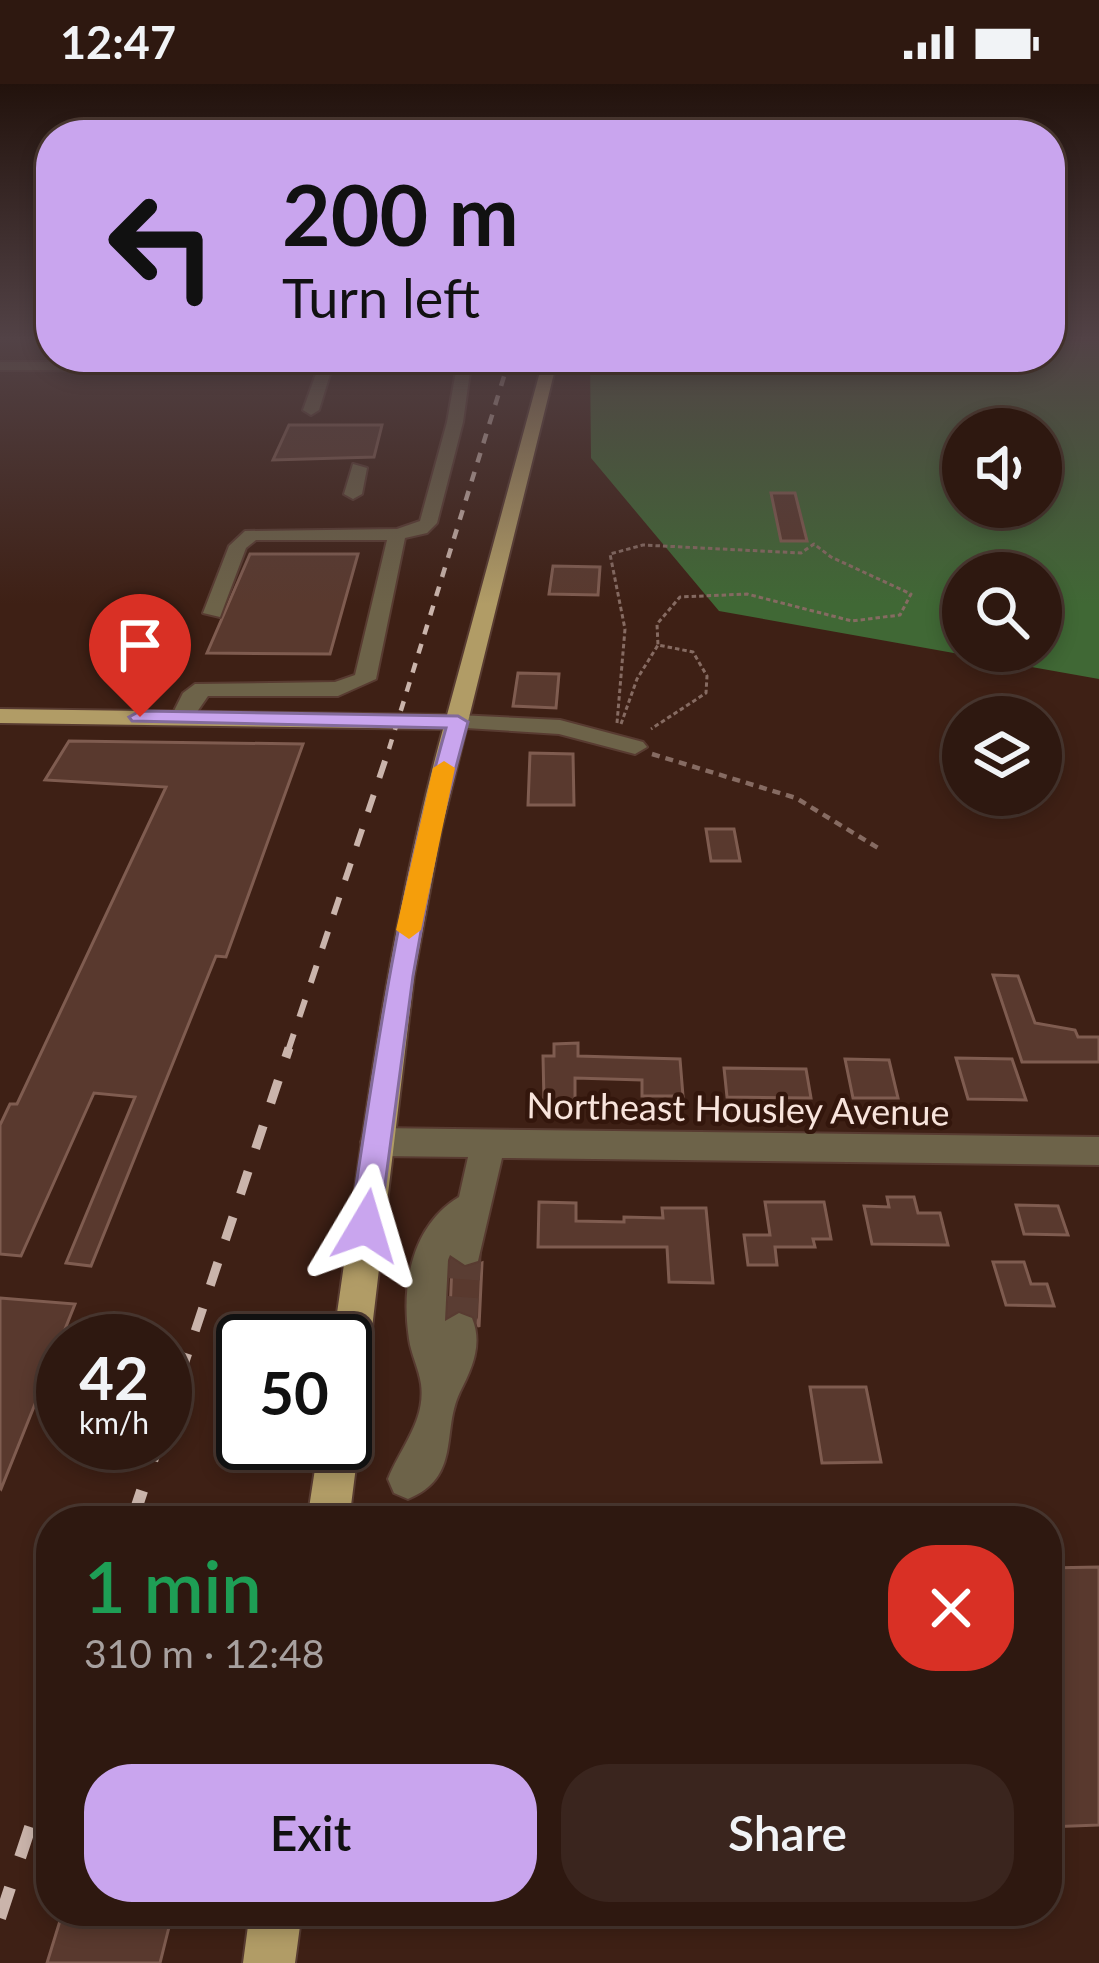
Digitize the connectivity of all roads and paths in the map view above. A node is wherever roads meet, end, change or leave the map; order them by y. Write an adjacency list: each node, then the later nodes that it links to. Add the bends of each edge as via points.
1 (451, 429): 5 (street, via 433,514 421,530)
2 (533, 429): 10 (main road)
3 (359, 468): 4 (street)
4 (353, 494)
5 (397, 534): 6 (street, via 251,535 238,547); 9 (street, via 365,679 338,689 203,689)
6 (213, 613)
7 (658, 645): 11 (path, via 637,680); 11 (path, via 693,652 707,676 706,693); 11 (path, via 657,624 680,597 747,594 852,621 900,615 911,594 814,544 801,554 644,545 610,554)
8 (0, 716): 9 (main road)
9 (182, 717): 10 (main road)
10 (458, 722): 11 (street); 13 (main road, via 416,893)
11 (634, 739): 12 (path, via 674,763 817,808)
12 (878, 848)
13 (377, 1142): 14 (street, Northeast Housley Avenue); 18 (main road)
14 (488, 1144): 15 (street, Northeast Housley Avenue); 16 (street)
15 (1099, 1151)
16 (472, 1208): 17 (street); 20 (street, via 452,1215 432,1247 425,1340)
17 (465, 1249)
18 (355, 1314)
19 (459, 1330): 20 (street, via 453,1370)
20 (441, 1385): 22 (street, via 430,1450)
21 (335, 1470): 23 (main road)
22 (408, 1479)
23 (330, 1506)
24 (274, 1926): 25 (main road)
25 (269, 1963)

